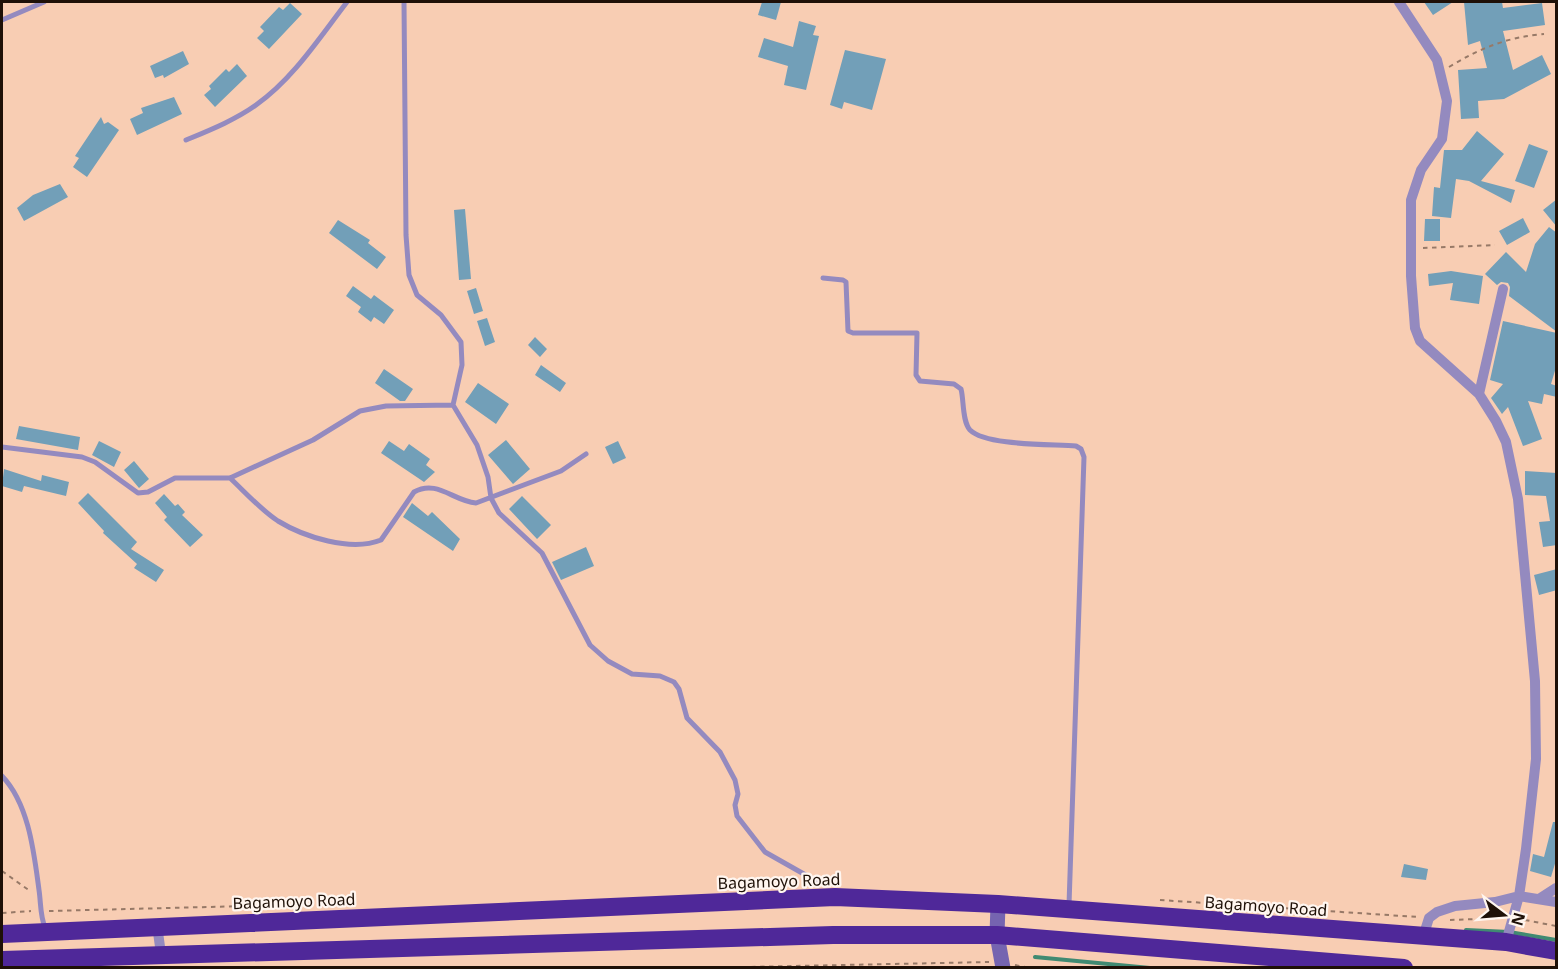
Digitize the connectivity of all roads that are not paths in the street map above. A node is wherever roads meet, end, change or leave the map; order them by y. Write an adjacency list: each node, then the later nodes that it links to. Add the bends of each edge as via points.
1 (44, 2): 5 (lane)
2 (347, 2): 6 (lane, via 284,81 256,105)
3 (404, 2): 10 (lane, via 409,275 417,295 441,315 461,342 462,365)
4 (1399, 2): 9 (street, via 1442,72 1447,101 1445,130 1416,181 1411,200 1413,313 1420,341)
5 (2, 20)
6 (186, 140)
7 (823, 278): 22 (lane, via 846,282 848,331 917,333 916,375 920,381 954,384 961,389 970,430 983,438 1082,449)
8 (1503, 289): 9 (street)
9 (1479, 394): 18 (street, via 1506,442 1515,480 1535,681 1534,791)
10 (453, 405): 13 (lane, via 386,406 360,411 313,440); 14 (lane, via 477,445 488,477)
11 (2, 447): 13 (lane, via 82,457 138,493 175,478)
12 (586, 454): 14 (lane, via 561,471)
13 (230, 478): 14 (lane, via 277,520 303,532 364,545 381,540 414,492 421,488 434,488 470,502)
14 (490, 498): 16 (lane, via 499,513 542,553 590,645 632,674 660,676 674,682 687,718 720,752 735,780 737,816 765,852)
15 (2, 776): 24 (lane, via 22,813 33,846)
16 (818, 882)
17 (1557, 888): 19 (street)
18 (1519, 896): 19 (street); 27 (street, via 1437,912 1429,918); 28 (street)
19 (1539, 899): 20 (street)
20 (1557, 902)
21 (998, 904): 22 (highway, Bagamoyo Road); 23 (highway, Bagamoyo Road, via 836,897); 26 (main road)
22 (1069, 910): 27 (highway, Bagamoyo Road)
23 (158, 926): 24 (highway, Bagamoyo Road); 30 (street)
24 (48, 931): 25 (highway, Bagamoyo Road)
25 (2, 934)
26 (997, 935): 30 (highway, via 833,935); 32 (main road); 33 (highway)
27 (1423, 937): 28 (highway, Bagamoyo Road)
28 (1506, 942): 29 (highway, Bagamoyo Road)
29 (1557, 951)
30 (161, 958): 31 (highway)
31 (2, 960)
32 (1002, 965)
33 (1404, 968)

